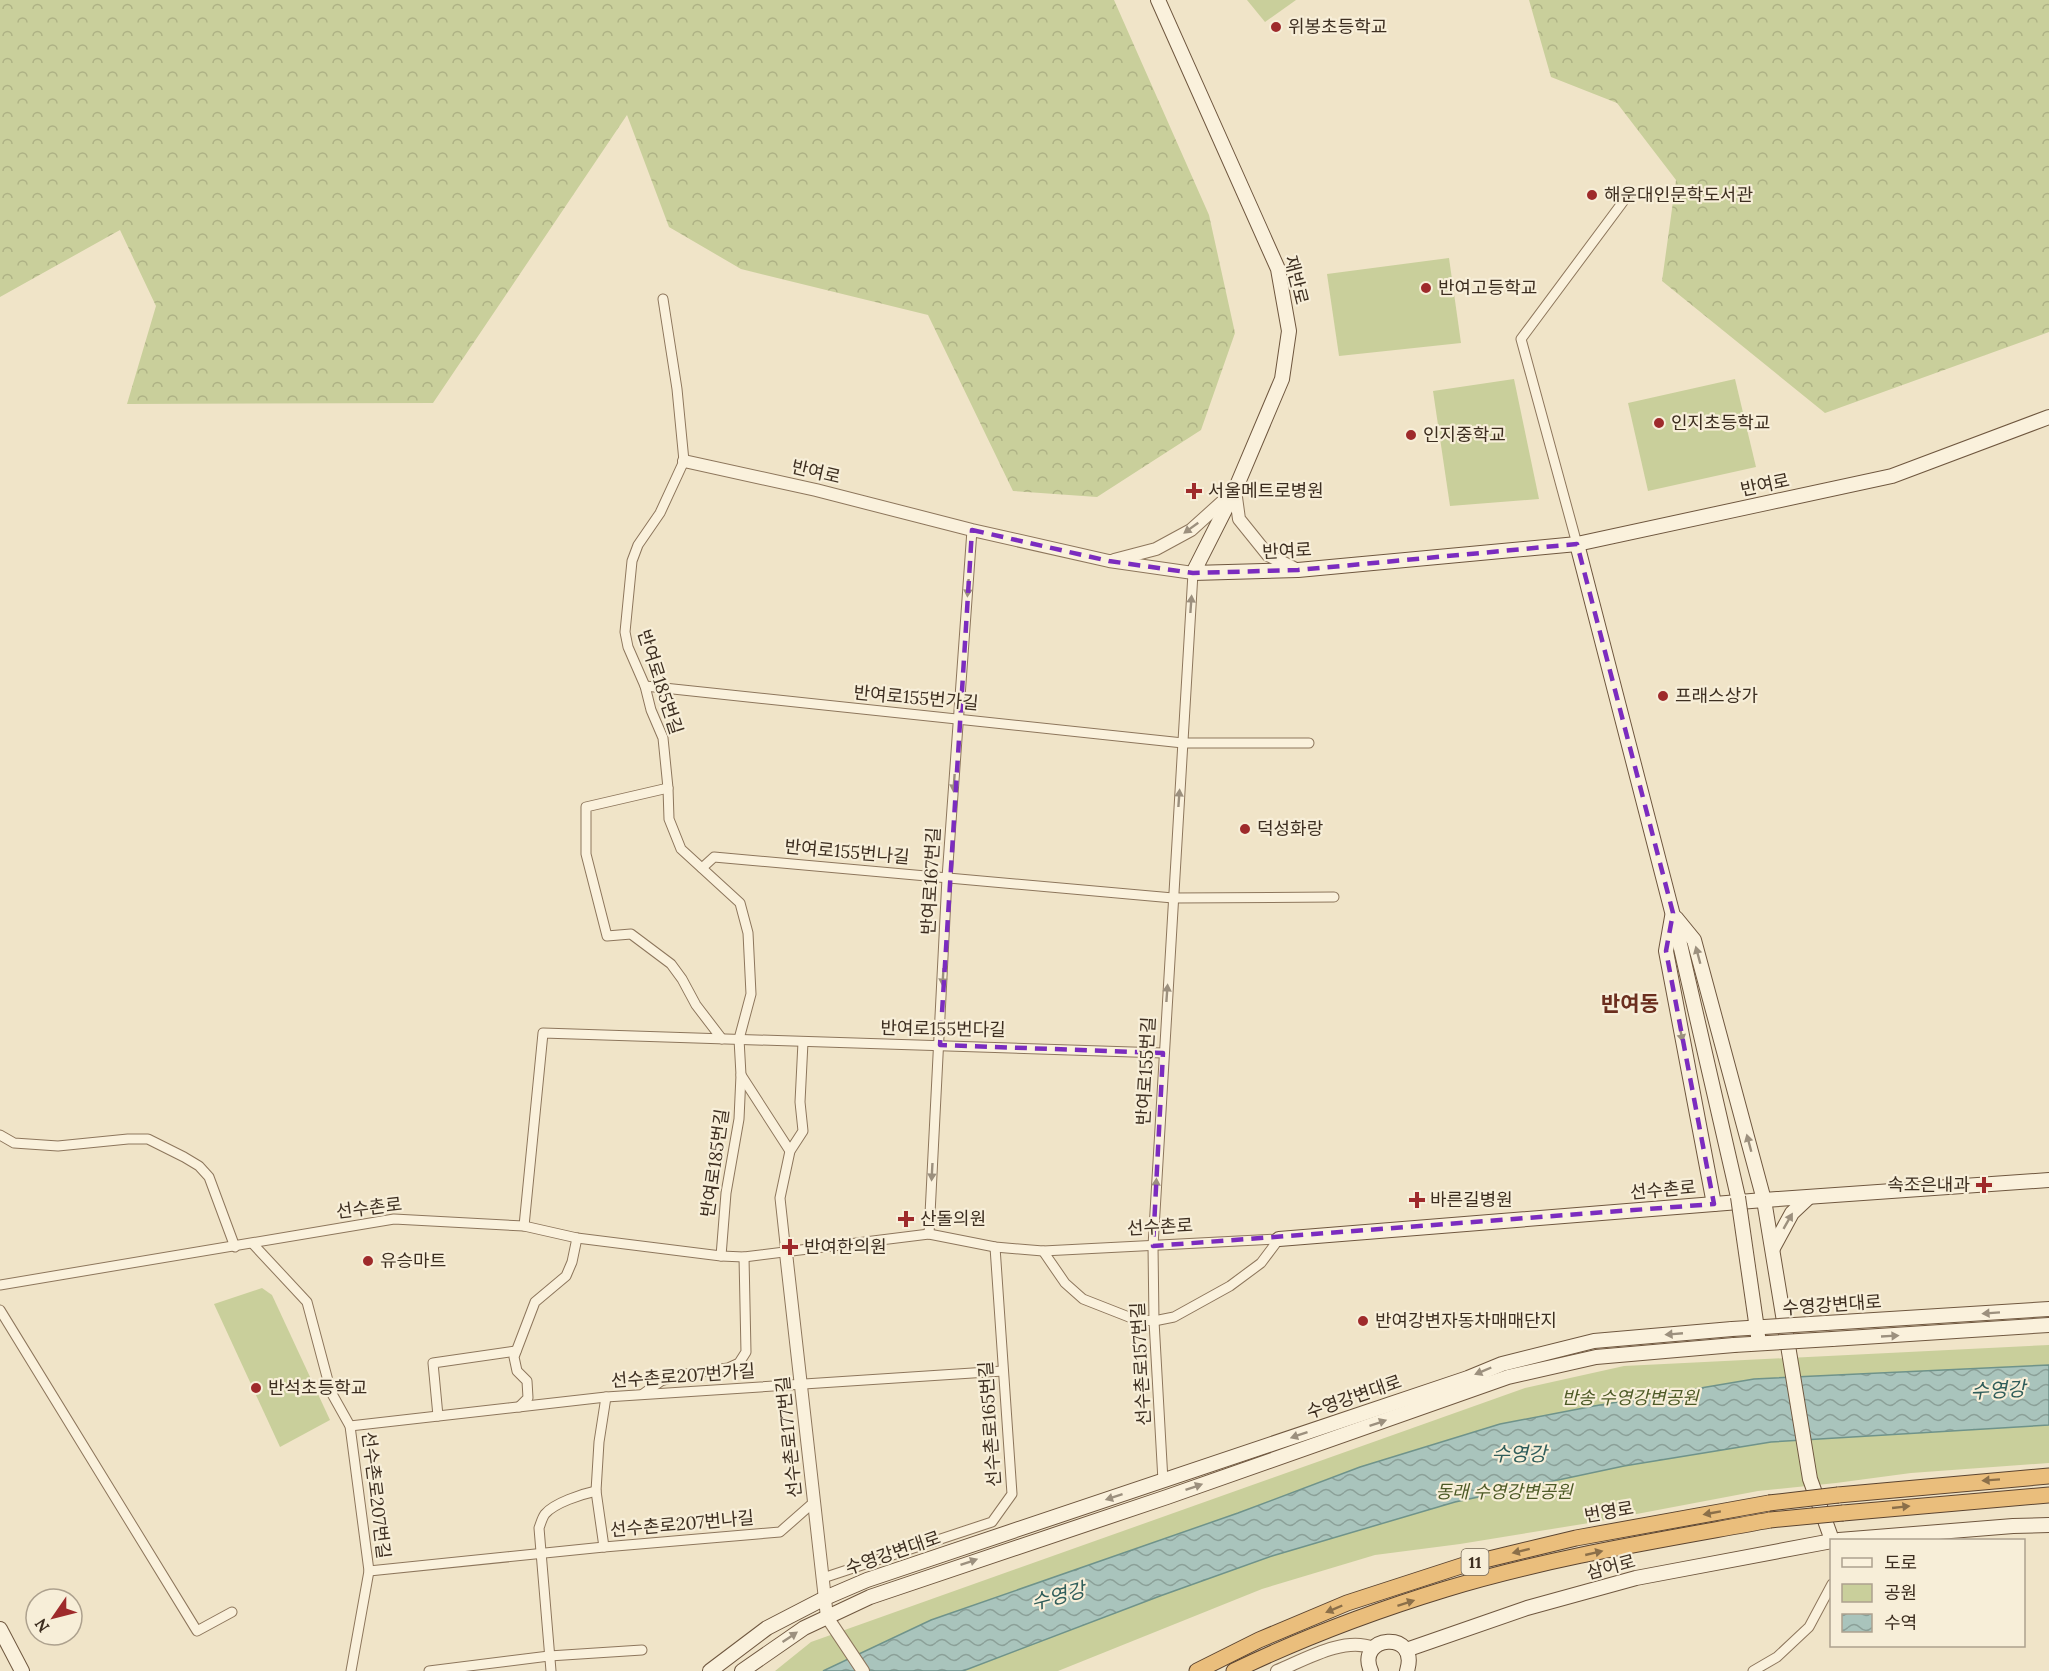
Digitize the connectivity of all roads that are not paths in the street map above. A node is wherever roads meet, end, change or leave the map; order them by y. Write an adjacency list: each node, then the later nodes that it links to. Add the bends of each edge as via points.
1 (1158, 0): 6 (main road, 재반로, via 1278,269 1289,331 1282,379)
2 (1631, 191): 8 (street, via 1521,339)
3 (663, 300): 5 (street, via 678,389)
4 (2049, 417): 8 (main road, 반여로, via 1892,476)
5 (684, 461): 7 (street, 반여로); 12 (street, 반여로185번길, via 632,561 625,632)
6 (1235, 490): 9 (street, one-way to 9, via 1191,530 1156,549); 10 (street, via 1239,519 1268,555); 11 (main road, 재반로)
7 (972, 530): 9 (street, 반여로); 13 (street, 반여로167번길, one-way to 13)
8 (1577, 544): 10 (main road, 반여로); 21 (main road)
9 (1108, 561): 11 (street, 반여로)
10 (1298, 570): 11 (main road, 반여로)
11 (1193, 573): 14 (street, 반여로155번길, one-way to 11)
12 (645, 686): 13 (street, 반여로155번가길); 16 (street, 반여로185번길, via 663,738)
13 (959, 718): 14 (street, 반여로155번가길); 18 (street, 반여로167번길, one-way to 18)
14 (1183, 743): 15 (street); 20 (street, 반여로155번길, one-way to 14)
15 (1309, 743)
16 (668, 788): 17 (street, 반여로185번길, via 669,819 681,849); 22 (street, via 586,807 586,854 607,936 631,934 670,964)
17 (702, 868): 18 (street, 반여로155번나길, via 714,857); 23 (street, 반여로185번길, via 740,903 748,933 752,994)
18 (947, 878): 20 (street, 반여로155번나길); 25 (street, 반여로167번길, one-way to 25)
19 (1334, 897): 20 (street)
20 (1173, 898): 26 (street, 반여로155번길, one-way to 20)
21 (1673, 913): 32 (main road, 삼어로, one-way to 21, via 1694,940); 33 (main road, one-way to 33, via 1666,951); 52 (main road, bridge, via 1738,1197)
22 (722, 1039): 23 (street, 반여로155번다길); 34 (street, 반여로155번다길, via 543,1034)
23 (739, 1039): 24 (street, 반여로155번다길); 27 (street, 반여로185번길)
24 (804, 1042): 25 (street, 반여로155번다길); 29 (street, via 800,1102 803,1131)
25 (940, 1045): 26 (street, 반여로155번다길); 35 (street, 반여로167번길, one-way to 35)
26 (1163, 1053): 39 (street, 반여로155번길, one-way to 26)
27 (741, 1075): 29 (street, 반여로185번길); 45 (street, 반여로185번길)
28 (0, 1135): 40 (street, via 14,1143 58,1146 148,1139 199,1166 209,1177)
29 (790, 1151): 44 (street, via 780,1198)
30 (2049, 1180): 31 (main road, 선수촌로)
31 (1809, 1197): 32 (main road, 선수촌로); 42 (main road, one-way to 31, via 1792,1213)
32 (1764, 1200): 33 (main road, 선수촌로); 42 (main road, 삼어로)
33 (1714, 1204): 37 (main road, 선수촌로)
34 (524, 1226): 36 (street, 선수촌로); 38 (street, 선수촌로, via 394,1219)
35 (929, 1234): 41 (street, 선수촌로); 44 (street, 선수촌로)
36 (578, 1238): 45 (street, 선수촌로); 54 (street, via 566,1276 535,1302)
37 (1279, 1239): 39 (street, 선수촌로); 50 (street, via 1261,1263 1230,1286 1174,1317)
38 (253, 1244): 40 (street, 선수촌로); 61 (street, 선수촌로207번길, via 307,1302 331,1392)
39 (1153, 1246): 43 (street, 선수촌로); 50 (street, 선수촌로157번길)
40 (235, 1247): 47 (street, 선수촌로)
41 (995, 1247): 43 (street, 선수촌로); 55 (street, 선수촌로165번길)
42 (1773, 1248): 68 (main road, 삼어로, via 1810,1479)
43 (1043, 1251): 50 (street, via 1065,1283 1083,1299 1134,1319)
44 (786, 1253): 46 (street, 선수촌로); 56 (street, 선수촌로177번길)
45 (721, 1256): 46 (street, 선수촌로)
46 (744, 1257): 57 (street, via 746,1352 739,1363 661,1381)
47 (0, 1285)
48 (2049, 1309): 52 (main road, 수영강변대로, one-way to 52, bridge)
49 (0, 1310): 77 (street, via 197,1631)
50 (1154, 1322): 63 (street, 선수촌로157번길)
51 (2049, 1325): 53 (main road, 수영강변대로, one-way to 51, bridge)
52 (1757, 1327): 53 (main road, bridge); 63 (main road, 수영강변대로, one-way to 63, bridge, via 1594,1341 1502,1364)
53 (1759, 1343): 78 (main road, 수영강변대로, one-way to 53, bridge, via 870,1597 963,1564 1508,1377 1596,1357)
54 (516, 1351): 59 (street, via 517,1371 527,1381 528,1398); 60 (street, via 433,1363)
55 (1003, 1371): 56 (street, 선수촌로207번가길); 74 (street, 선수촌로165번길, via 1012,1494 992,1522)
56 (801, 1384): 57 (street, 선수촌로207번가길); 66 (street, 선수촌로177번길)
57 (641, 1395): 58 (street, 선수촌로207번가길)
58 (606, 1397): 59 (street, 선수촌로207번가길); 64 (street)
59 (519, 1407): 60 (street, 선수촌로207번가길)
60 (438, 1416): 61 (street, 선수촌로207번가길)
61 (350, 1426): 73 (street, 선수촌로207번길)
62 (2049, 1476): 92 (highway, 번영로 / 11, one-way to 92, bridge, via 1769,1503 1576,1538 1464,1565 1347,1603)
63 (1163, 1481): 76 (main road, 수영강변대로, one-way to 76, via 867,1580)
64 (596, 1491): 71 (street); 72 (street, via 550,1509 543,1516 539,1528)
65 (2049, 1495): 93 (highway, 번영로 / 11, one-way to 65, bridge, via 1355,1620 1447,1589 1604,1550 1770,1520)
66 (814, 1502): 71 (street, 선수촌로207번나길, via 780,1532); 74 (street, 선수촌로177번길)
67 (2049, 1525): 69 (main road)
68 (1831, 1539)
69 (1851, 1539)
70 (1830, 1541): 82 (main road, 삼어로, via 1636,1578 1527,1608)
71 (604, 1547): 72 (street, 선수촌로207번나길)
72 (541, 1554): 73 (street, 선수촌로207번나길); 83 (street)
73 (369, 1571): 86 (street, 선수촌로207번길)
74 (823, 1578): 76 (street, 선수촌로177번길)
75 (1830, 1588): 96 (street, via 1809,1627 1777,1657)
76 (825, 1598): 78 (street, 선수촌로177번길); 89 (main road, 수영강변대로, via 767,1628)
77 (232, 1612)
78 (827, 1617): 90 (main road, 수영강변대로, one-way to 78, via 804,1628); 91 (street)
79 (0, 1629): 85 (main road)
80 (1372, 1648): 82 (main road, via 1390,1641); 84 (main road); 94 (street, via 1363,1644 1343,1645)
81 (642, 1650): 83 (street)
82 (1406, 1650): 95 (main road)
83 (549, 1656): 87 (street); 88 (street)
84 (1366, 1670)
85 (22, 1671)
86 (351, 1671)
87 (429, 1671)
88 (551, 1671)
89 (710, 1671)
90 (742, 1671)
91 (864, 1671)
92 (1197, 1671)
93 (1234, 1671)
94 (1277, 1671)
95 (1407, 1671)
96 (1753, 1671)

